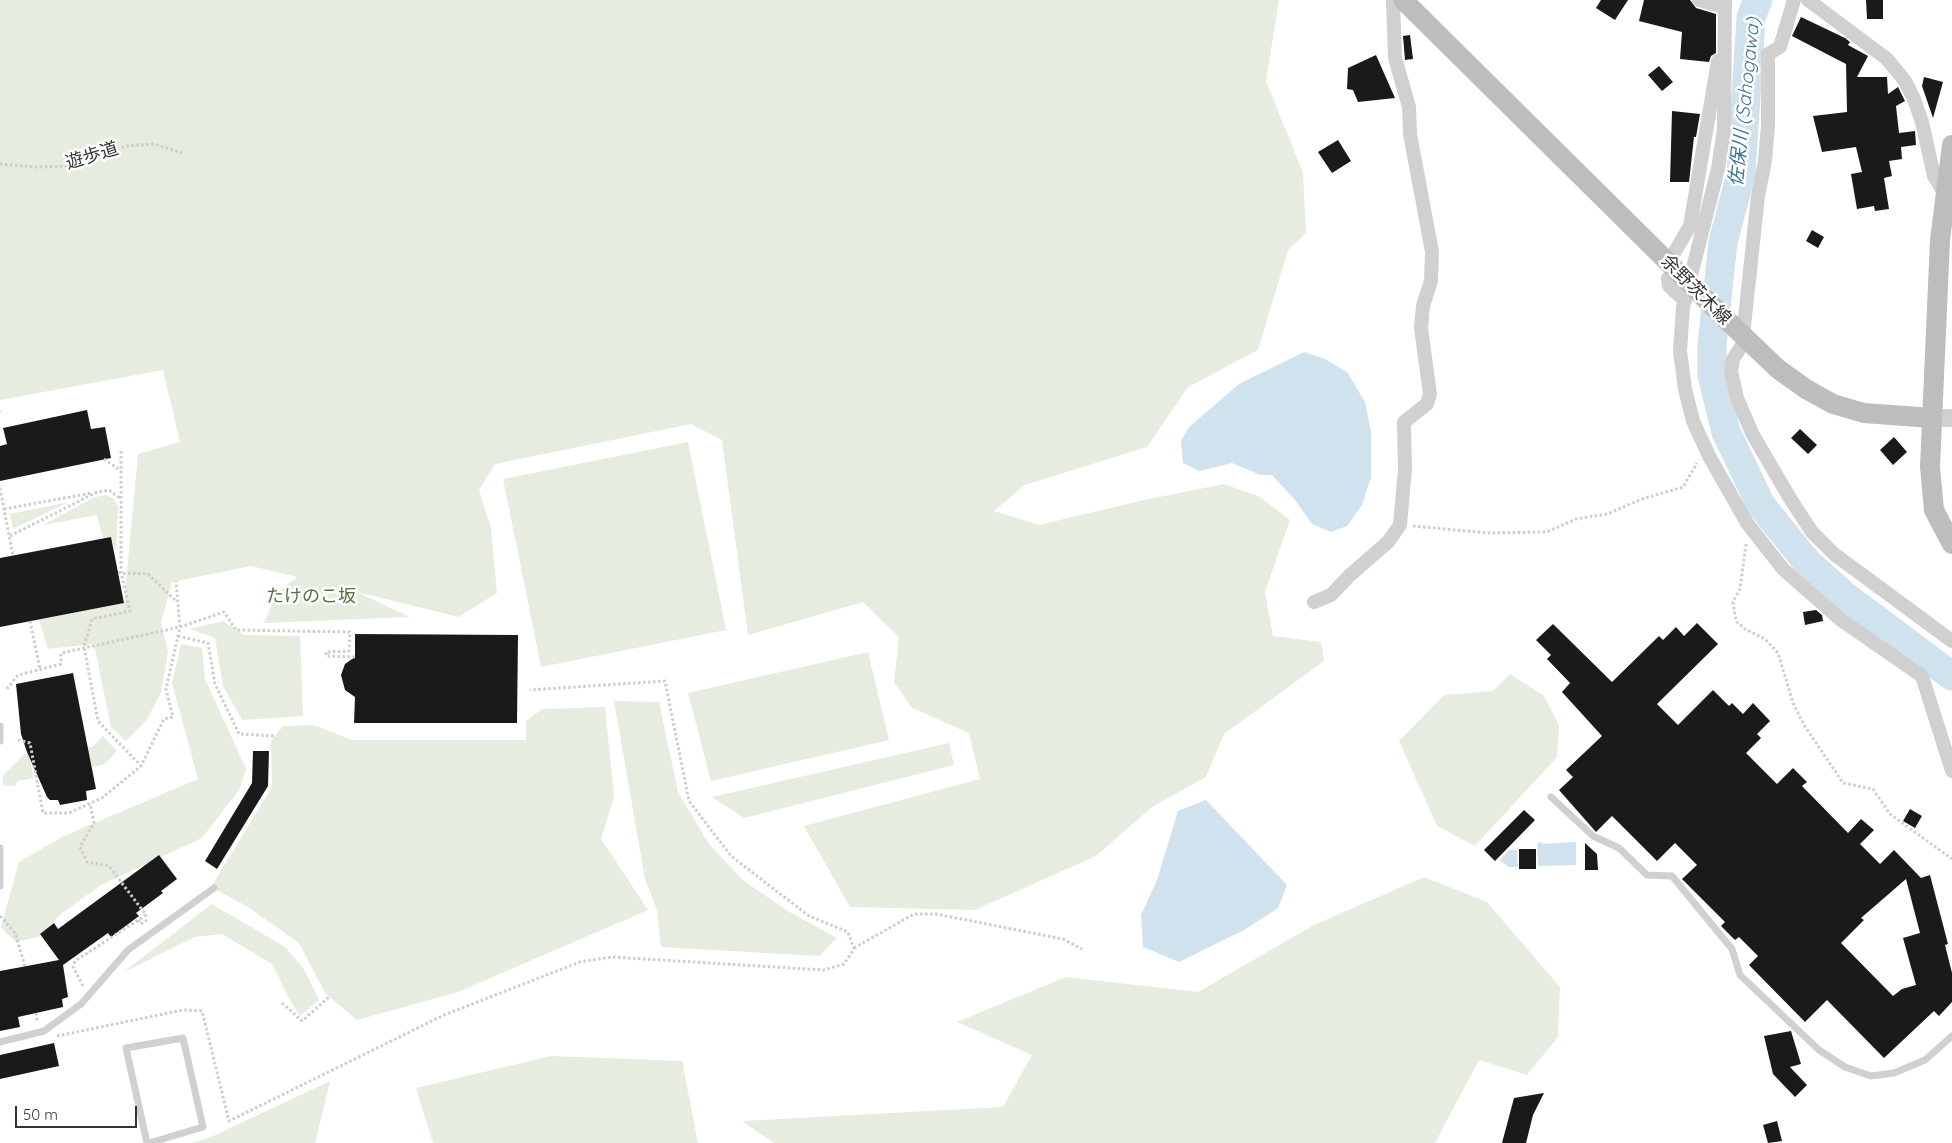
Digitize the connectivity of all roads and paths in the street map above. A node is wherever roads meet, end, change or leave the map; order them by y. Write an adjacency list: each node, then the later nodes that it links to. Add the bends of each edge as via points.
1 (1393, 0): 27 (street, via 1396,58 1409,107 1410,134 1417,160 1433,268 1421,328 1430,394 1427,404 1404,422 1406,469)
2 (1403, 0): 14 (main road, 余野茨木線)
3 (1699, 0): 6 (street)
4 (1794, 0): 15 (street, via 1780,47 1768,54 1765,161)
5 (1808, 0): 11 (street, via 1887,59 1905,81 1922,122 1934,176)
6 (1724, 3): 7 (street)
7 (1723, 24): 12 (street, via 1690,226); 14 (street, via 1724,129 1718,169)
8 (1952, 145): 11 (main road)
9 (182, 153): 10 (path, 遊歩道, via 154,144 126,146 71,166)
10 (0, 164)
11 (1945, 194): 16 (main road)
12 (1674, 253)
13 (1668, 278): 14 (street, via 1669,286)
14 (1687, 292): 15 (main road, 余野茨木線, bridge); 18 (street, via 1680,351 1693,421)
15 (1740, 333): 16 (main road, 余野茨木線, via 1778,369 1833,404 1864,413); 38 (street, via 1731,371 1737,398 1758,443 1812,532 1834,554)
16 (1932, 418): 17 (street); 29 (main road, via 1931,493 1937,516)
17 (1952, 418)
18 (1706, 450): 26 (street); 27 (path, via 1683,487 1642,498 1607,514 1576,519 1547,532 1488,533)
19 (121, 451): 21 (path)
20 (104, 459): 21 (path)
21 (122, 471): 24 (path)
22 (0, 488): 25 (path)
23 (97, 492): 24 (path, via 109,490); 25 (path); 28 (path)
24 (122, 499): 31 (path)
25 (4, 509): 28 (path)
26 (1747, 523): 49 (street, via 1783,569 1813,597 1922,676); 53 (path, via 1742,581 1733,602 1736,621 1772,645 1778,653 1792,703 1843,782 1873,789 1890,814)
27 (1400, 525): 34 (street, via 1388,542 1331,595)
28 (10, 536): 30 (path)
29 (1952, 544)
30 (14, 556)
31 (120, 572): 33 (path, via 148,574); 39 (path, via 130,612 92,619)
32 (176, 581): 33 (path)
33 (178, 602): 36 (path)
34 (1314, 602)
35 (30, 621): 41 (path)
36 (180, 627): 37 (path); 39 (path); 40 (path, via 224,612 236,630 350,632 349,651 326,652 326,656)
37 (178, 636): 45 (path, via 208,643 215,684 239,734); 48 (path, via 166,689 173,717 164,719)
38 (1952, 641)
39 (84, 648): 41 (path, via 61,653 61,664); 48 (path, via 98,721)
40 (355, 657)
41 (40, 669): 42 (path, via 18,675)
42 (6, 689)
43 (530, 690): 57 (path, via 665,681 689,801 731,856 809,916 848,932)
44 (0, 726): 47 (lane)
45 (274, 736)
46 (18, 740): 51 (path, via 30,743 43,813 69,813)
47 (0, 741)
48 (141, 766): 51 (path, via 102,798)
49 (1952, 771)
50 (1552, 797): 65 (lane, via 1592,836 1619,848 1647,875 1672,876 1732,949 1740,975 1819,1050 1845,1067 1871,1076 1894,1072 1925,1060)
51 (90, 803): 60 (path, via 94,823 80,847 87,862 108,866 146,915 75,961 73,967)
52 (0, 848): 54 (lane)
53 (1952, 859)
54 (0, 886)
55 (214, 888): 60 (lane, via 128,950)
56 (0, 916): 59 (path, via 15,933)
57 (854, 948): 58 (path, via 914,914 936,914 1063,939); 67 (path, via 844,964 824,970 612,957 580,962 444,1015 229,1121)
58 (1082, 949)
59 (25, 966)
60 (88, 996): 66 (lane, via 44,1031)
61 (330, 997): 62 (path, via 302,1020)
62 (282, 1003)
63 (77, 1032): 64 (path)
64 (54, 1036)
65 (1952, 1036)
66 (0, 1042)
67 (223, 1093)
68 (148, 1143): 68 (lane, via 126,1048 183,1038 203,1127)

